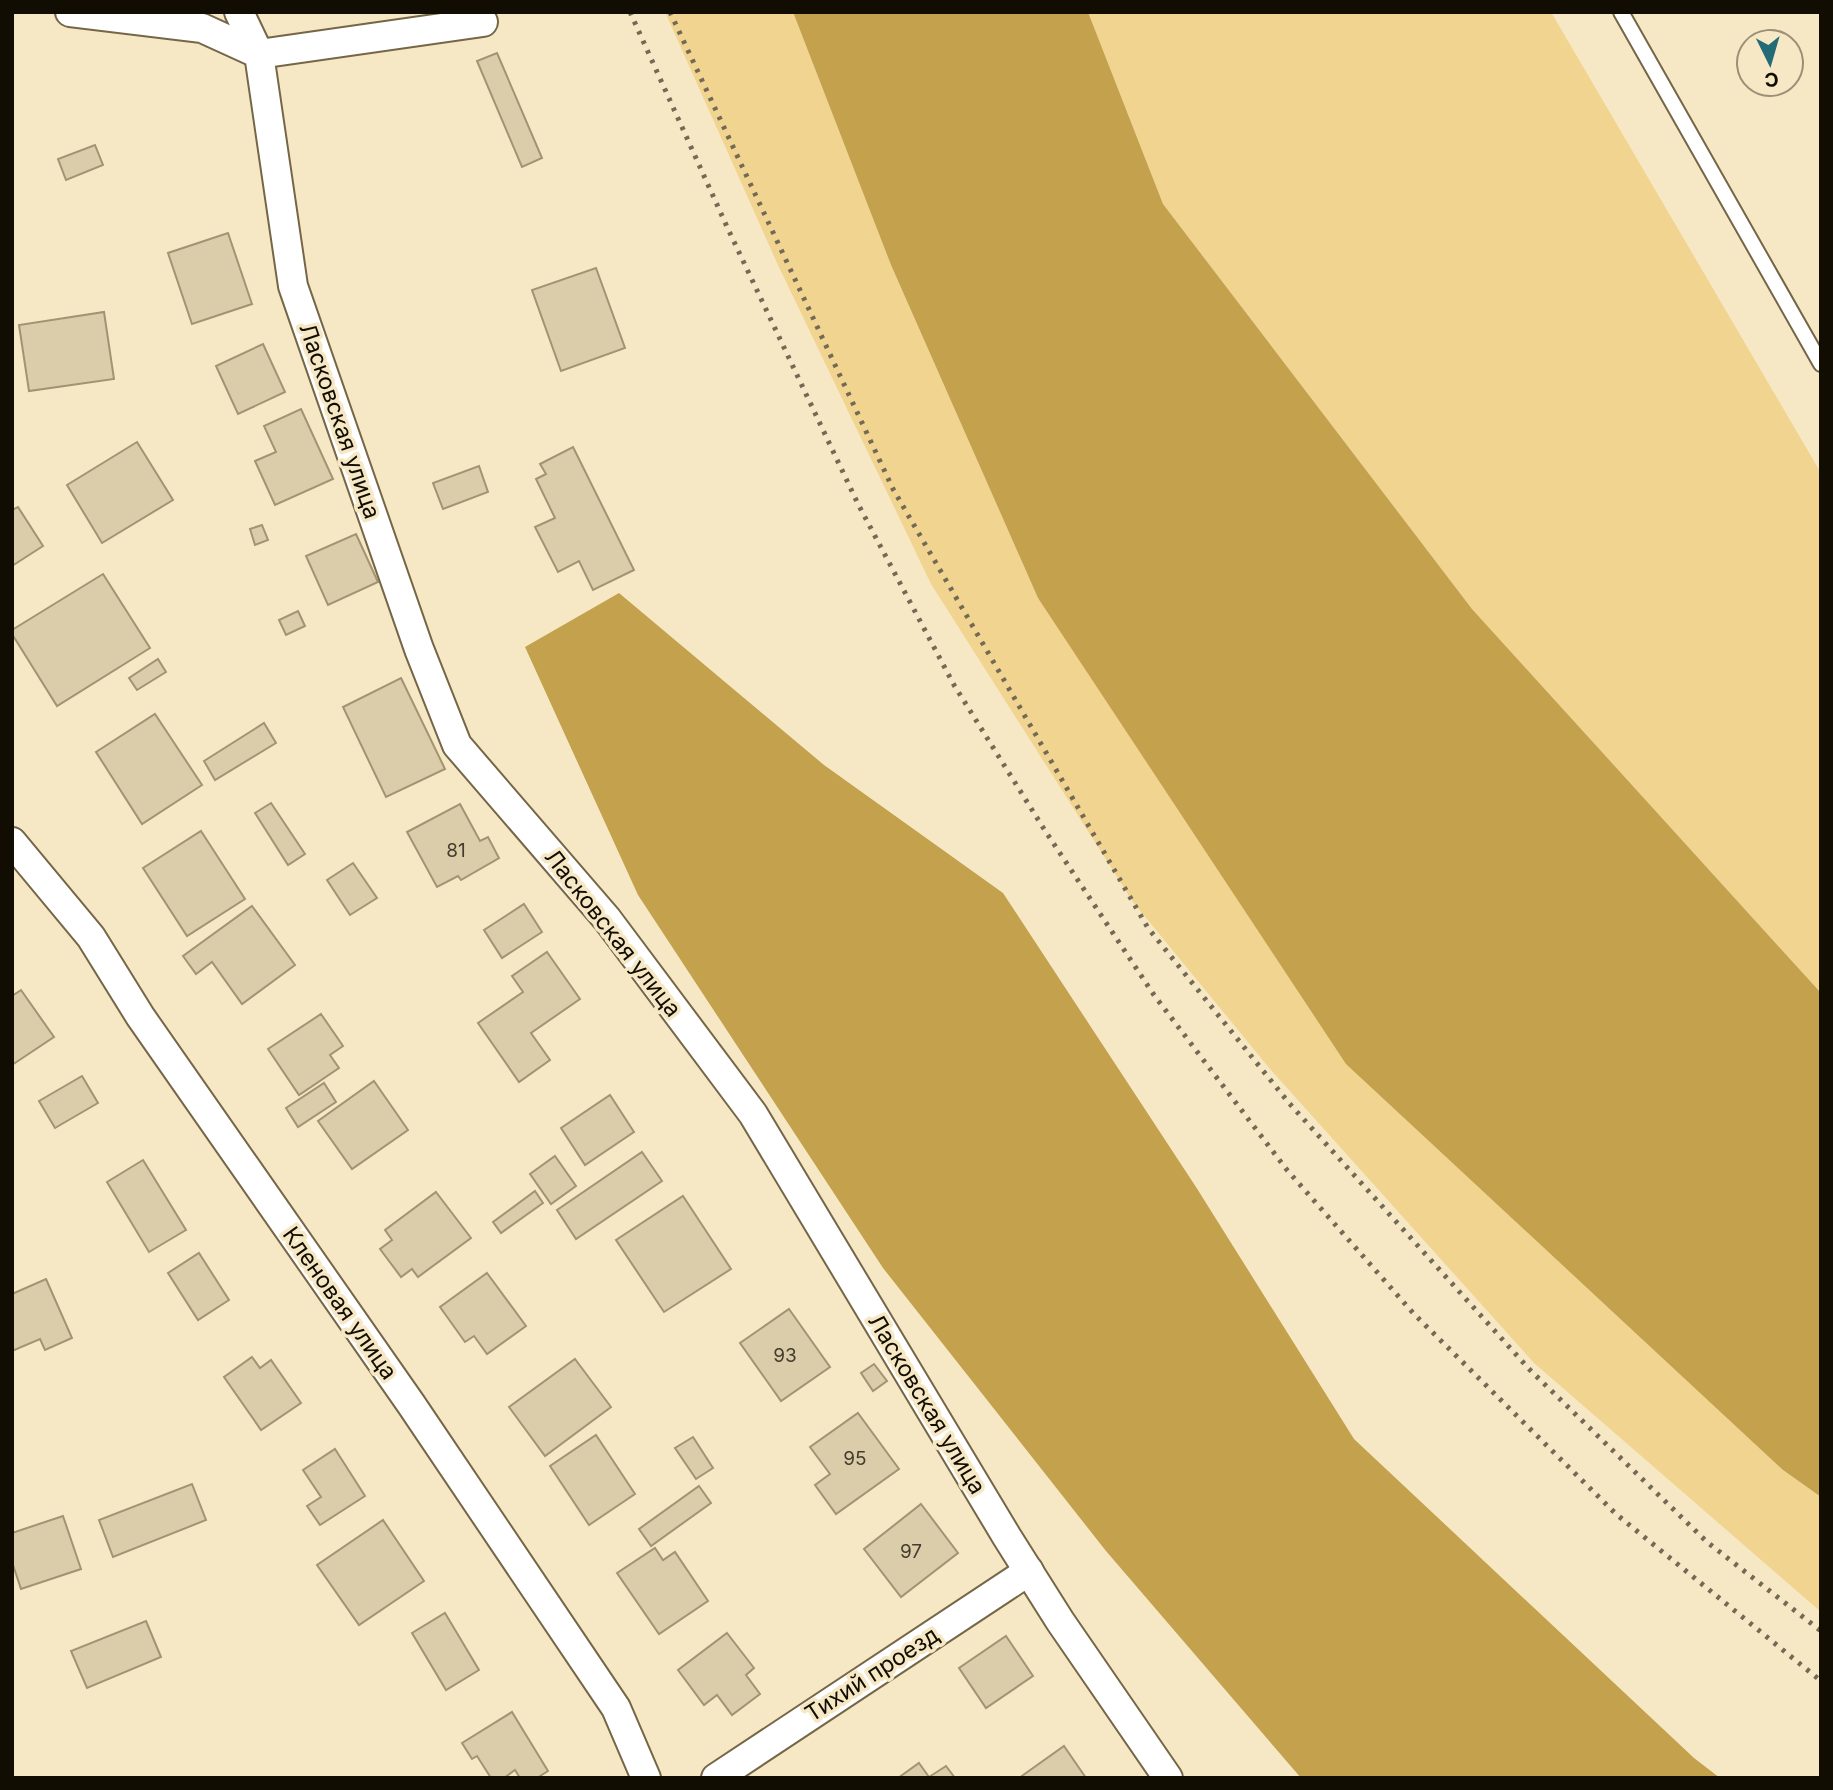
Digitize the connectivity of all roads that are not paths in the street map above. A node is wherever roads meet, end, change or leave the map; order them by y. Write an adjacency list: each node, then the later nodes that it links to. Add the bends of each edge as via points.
1 (70, 12): 5 (street, via 202,28)
2 (239, 12): 5 (street, Ласковская улица)
3 (1621, 12): 6 (lane)
4 (483, 22): 5 (street)
5 (259, 54): 8 (street, Ласковская улица, via 293,286 457,745 607,919 753,1114)
6 (1821, 365)
7 (12, 842): 9 (street, Кленовая улица, via 91,937 140,1016 419,1415 616,1708)
8 (1029, 1572): 10 (street, Тихий проезд); 11 (street, Ласковская улица)
9 (646, 1778)
10 (716, 1778)
11 (1168, 1778)

